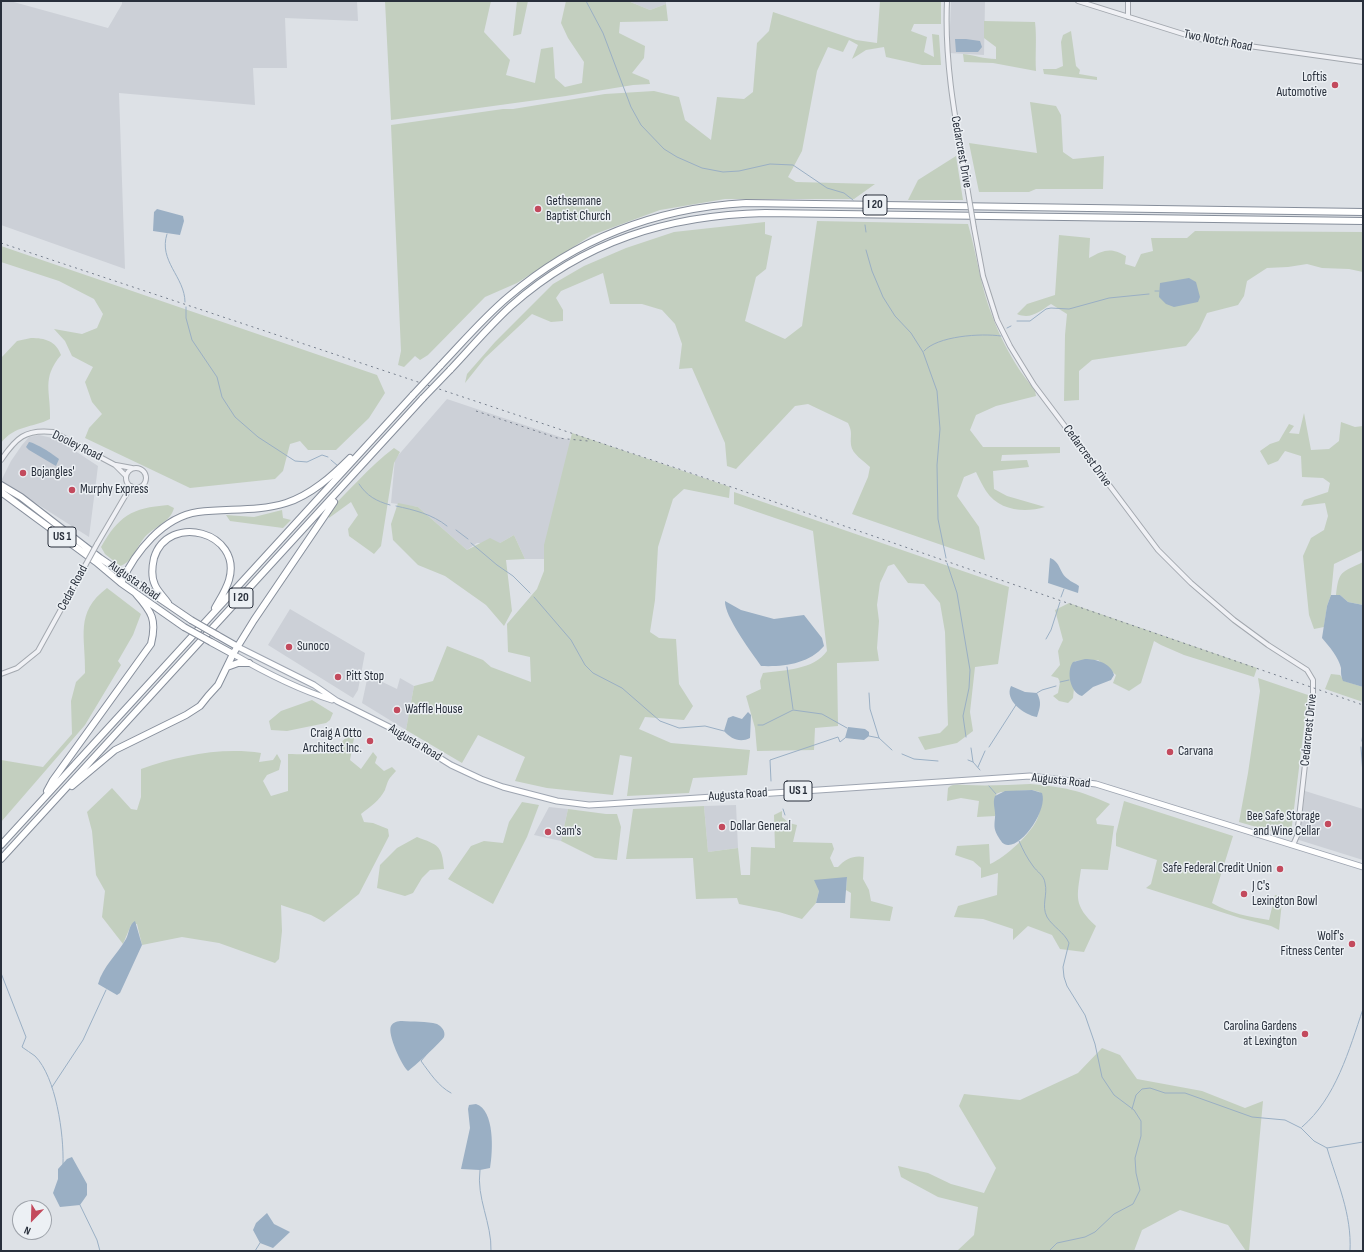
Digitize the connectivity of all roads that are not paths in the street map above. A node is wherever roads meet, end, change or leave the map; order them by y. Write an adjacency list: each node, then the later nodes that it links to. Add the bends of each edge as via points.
1 (947, 1): 31 (street, Cedarcrest Drive, bridge, via 947,60 954,117 983,276 1006,340 1034,385 1142,531 1176,570 1252,634 1302,666 1312,676 1313,693)
2 (1078, 1): 4 (street, Two Notch Road)
3 (1128, 1): 4 (street)
4 (1128, 17): 5 (street, Two Notch Road, via 1183,35 1216,42)
5 (1363, 62)
6 (1363, 212): 8 (highway, I 20, bridge, via 746,203 694,208 630,224 570,252 542,270 507,298)
7 (1363, 221): 13 (highway, I 20, bridge, via 765,213 694,218 636,233 603,246 562,268 511,306)
8 (384, 427): 17 (highway, via 323,482 291,501 262,509 195,513 166,525 150,538); 21 (highway, I 20)
9 (1, 460): 10 (street, Dooley Road, via 19,438 42,430 63,436)
10 (115, 465): 11 (street, Dooley Road); 12 (street, Dooley Road)
11 (132, 468): 12 (street); 15 (street, via 142,470 146,478 140,486)
12 (126, 476): 15 (street, via 126,481)
13 (346, 484): 22 (highway); 28 (highway, I 20)
14 (1, 485): 17 (highway, Augusta Road / US 1, via 21,497)
15 (131, 486): 26 (street, Cedar Road, bridge, via 38,651 17,668)
16 (1, 492): 18 (highway, Augusta Road / US 1, via 96,562)
17 (125, 576): 18 (highway); 20 (highway, Augusta Road / US 1)
18 (121, 584): 19 (highway, Augusta Road / US 1)
19 (136, 594): 23 (highway, Augusta Road / US 1, bridge, via 184,627); 29 (highway, via 153,618 151,644 53,780)
20 (172, 607): 21 (highway, via 158,590 153,579 152,566 156,555 163,544 173,536 187,532 203,533 214,538 226,551 231,568 227,586); 22 (highway, Augusta Road / US 1, bridge)
21 (208, 619): 29 (highway, I 20)
22 (238, 647): 23 (highway); 27 (main road, Augusta Road / US 1, via 314,685)
23 (233, 654): 24 (main road, Augusta Road / US 1); 25 (highway)
24 (249, 664): 25 (highway); 27 (main road, Augusta Road / US 1, via 314,694)
25 (227, 667): 28 (highway, via 218,685 200,706 178,720 115,750)
26 (1, 674)
27 (337, 701): 31 (main road, Augusta Road / US 1, via 395,730 451,765 482,779 513,790 568,803 607,804 1030,776 1096,784 1282,839)
28 (58, 797): 32 (highway, I 20)
29 (43, 799): 30 (highway, I 20)
30 (1, 845)
31 (1293, 845): 33 (main road, Augusta Road / US 1)
32 (1, 859)
33 (1363, 867)

